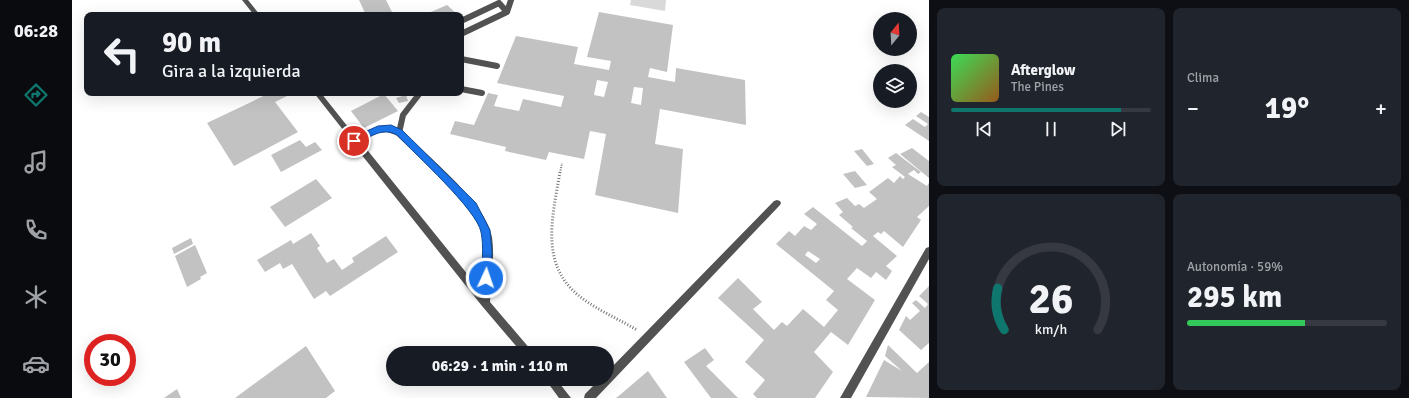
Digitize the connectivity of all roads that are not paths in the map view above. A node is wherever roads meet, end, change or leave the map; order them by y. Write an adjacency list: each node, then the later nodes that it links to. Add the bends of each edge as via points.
1 (245, 0): 3 (street)
2 (511, 0): 4 (lane)
3 (255, 12)
4 (507, 12): 5 (lane, via 498,3); 6 (lane)
5 (464, 19)
6 (464, 33)
7 (464, 60): 8 (lane)
8 (497, 66)
9 (464, 90): 10 (lane)
10 (482, 93)
11 (319, 96): 14 (street)
12 (418, 96): 13 (lane, via 403,115)
13 (400, 133): 14 (street, via 391,128 381,128); 17 (street, via 472,206 486,230 488,253)
14 (354, 141): 17 (street)
15 (776, 203): 21 (street)
16 (929, 251): 22 (street)
17 (485, 303): 18 (street)
18 (522, 346)
19 (556, 386): 20 (street)
20 (566, 398)
21 (589, 398)
22 (845, 398)

